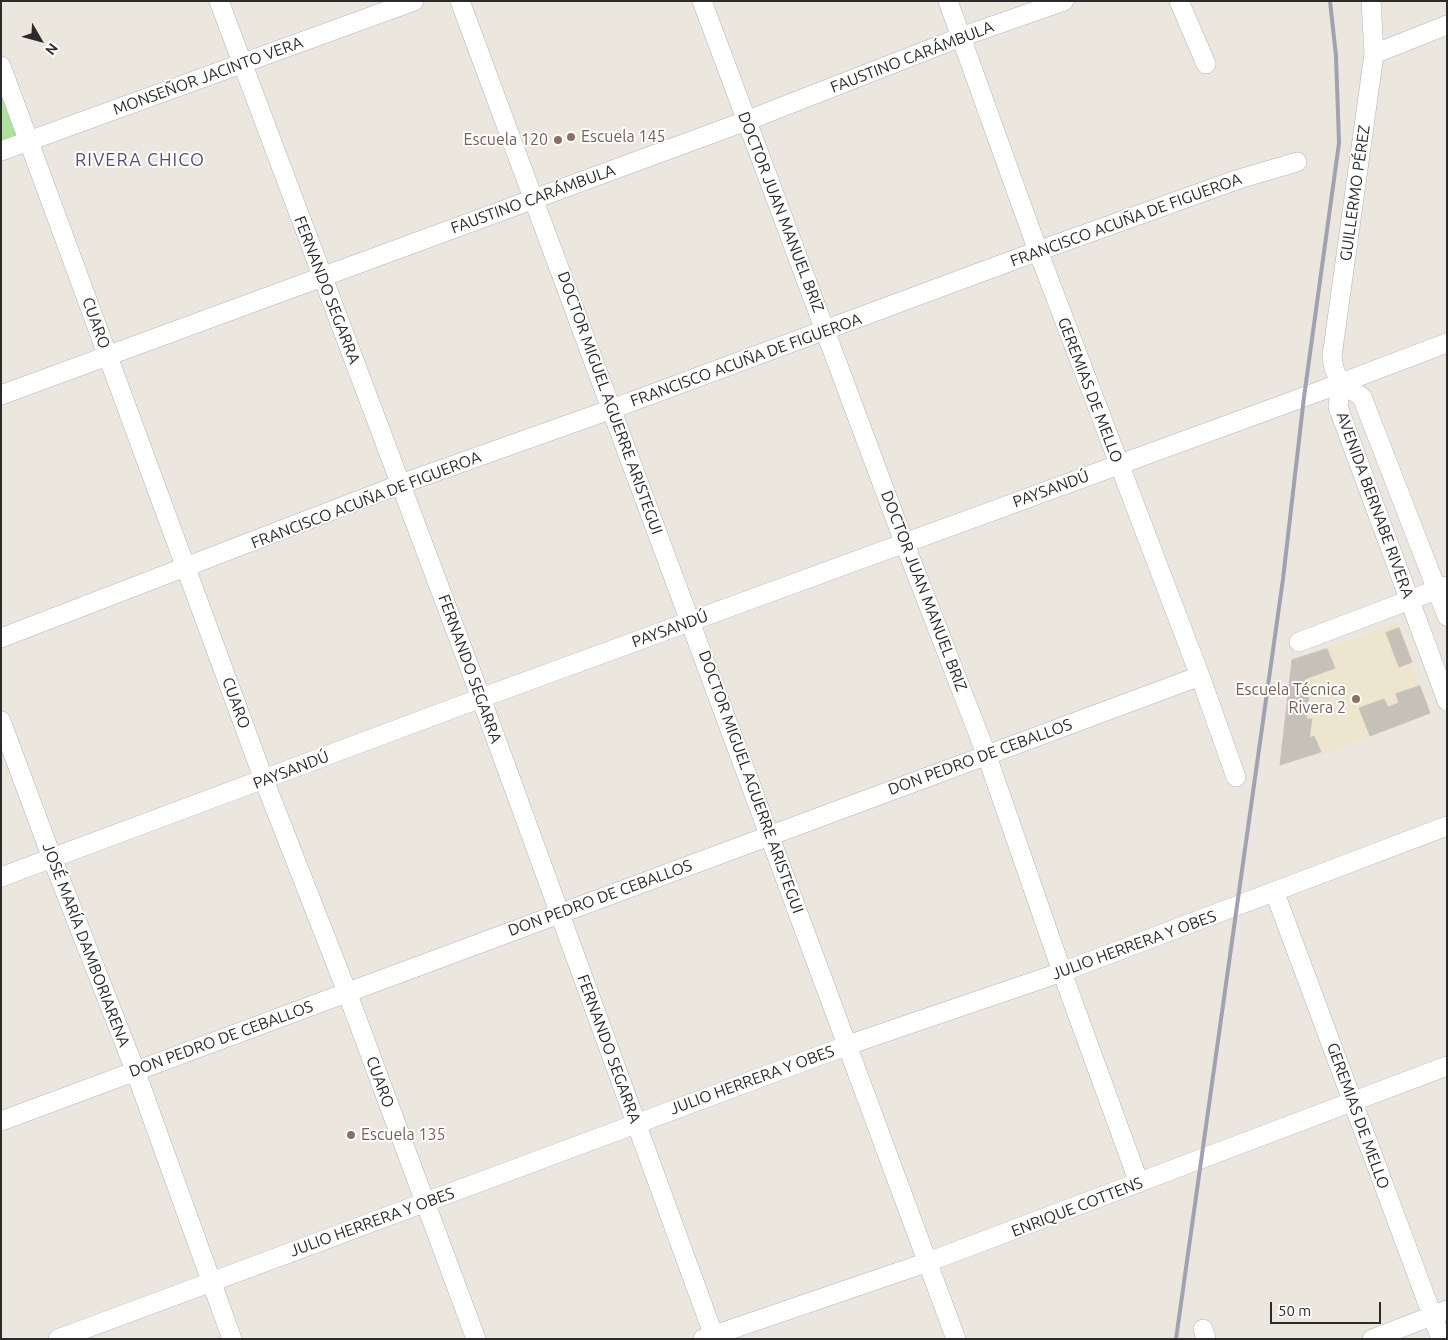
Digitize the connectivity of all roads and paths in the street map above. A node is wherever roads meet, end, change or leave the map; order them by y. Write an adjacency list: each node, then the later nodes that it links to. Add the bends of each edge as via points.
1 (219, 1): 12 (street, FERNANDO SEGARRA)
2 (414, 1): 12 (street, MONSEÑOR JACINTO VERA)
3 (460, 1): 19 (street, DOCTOR MIGUEL AGUERRE ARISTEGUI)
4 (702, 1): 15 (street, DOCTOR JUAN MANUEL BRIZ)
5 (948, 1): 10 (street, GEREMIAS DE MELLO)
6 (1064, 1): 10 (street, FAUSTINO CARÁMBULA)
7 (1179, 1): 13 (street)
8 (1371, 1): 11 (street, GUILLERMO PÉREZ)
9 (1447, 25): 11 (street)
10 (961, 37): 15 (street, FAUSTINO CARÁMBULA); 20 (street, GEREMIAS DE MELLO)
11 (1374, 54): 25 (street, GUILLERMO PÉREZ, via 1332,356 1333,370)
12 (242, 64): 16 (street, MONSEÑOR JACINTO VERA); 21 (street, FERNANDO SEGARRA)
13 (1206, 64)
14 (1, 66): 16 (street, CUARO)
15 (746, 121): 19 (street, FAUSTINO CARÁMBULA); 22 (street, DOCTOR JUAN MANUEL BRIZ)
16 (29, 140): 17 (street, MONSEÑOR JACINTO VERA); 24 (street, CUARO)
17 (1, 151)
18 (1297, 162): 20 (street, FRANCISCO ACUÑA DE FIGUEROA, via 1239,179)
19 (534, 198): 21 (street, FAUSTINO CARÁMBULA); 27 (street, DOCTOR MIGUEL AGUERRE ARISTEGUI)
20 (1038, 251): 22 (street, FRANCISCO ACUÑA DE FIGUEROA); 28 (street, GEREMIAS DE MELLO)
21 (322, 276): 24 (street, FAUSTINO CARÁMBULA); 29 (street, FERNANDO SEGARRA)
22 (826, 330): 27 (street, FRANCISCO ACUÑA DE FIGUEROA); 30 (street, DOCTOR JUAN MANUEL BRIZ)
23 (1447, 343): 25 (street, PAYSANDÚ)
24 (108, 356): 26 (street, FAUSTINO CARÁMBULA); 31 (street, CUARO)
25 (1341, 383): 28 (street, PAYSANDÚ); 32 (street, AVENIDA BERNABE RIVERA, via 1362,396); 33 (street, AVENIDA BERNABE RIVERA, via 1338,407)
26 (1, 395)
27 (612, 409): 29 (street, FRANCISCO ACUÑA DE FIGUEROA); 35 (street, DOCTOR MIGUEL AGUERRE ARISTEGUI)
28 (1118, 465): 30 (street, PAYSANDÚ); 38 (street, GEREMIAS DE MELLO)
29 (401, 484): 31 (street, FRANCISCO ACUÑA DE FIGUEROA); 39 (street, FERNANDO SEGARRA)
30 (904, 542): 35 (street, PAYSANDÚ); 42 (street, DOCTOR JUAN MANUEL BRIZ)
31 (187, 568): 36 (street, FRANCISCO ACUÑA DE FIGUEROA); 44 (street, CUARO)
32 (1442, 588): 33 (street); 34 (street, AVENIDA BERNABE RIVERA)
33 (1410, 601): 37 (street); 40 (street, AVENIDA BERNABE RIVERA)
34 (1447, 616)
35 (691, 621): 39 (street, PAYSANDÚ); 46 (street, DOCTOR MIGUEL AGUERRE ARISTEGUI)
36 (1, 638)
37 (1299, 642)
38 (1200, 676): 42 (street, DON PEDRO DE CEBALLOS); 43 (street, GEREMIAS DE MELLO)
39 (482, 698): 44 (street, PAYSANDÚ); 50 (street, FERNANDO SEGARRA)
40 (1447, 701)
41 (1, 721): 47 (street, JOSÉ MARÍA DAMBORIARENA)
42 (987, 756): 46 (street, DON PEDRO DE CEBALLOS); 51 (street, DOCTOR JUAN MANUEL BRIZ)
43 (1236, 777)
44 (264, 780): 47 (street, PAYSANDÚ); 52 (street, CUARO)
45 (1447, 826): 49 (street, JULIO HERRERA Y OBES)
46 (770, 834): 50 (street, DON PEDRO DE CEBALLOS); 53 (street, DOCTOR MIGUEL AGUERRE ARISTEGUI)
47 (52, 858): 48 (street, PAYSANDÚ); 55 (street, JOSÉ MARÍA DAMBORIARENA)
48 (1, 877)
49 (1275, 893): 51 (street, JULIO HERRERA Y OBES); 56 (street, GEREMIAS DE MELLO)
50 (559, 913): 52 (street, DON PEDRO DE CEBALLOS); 58 (street, FERNANDO SEGARRA)
51 (1062, 972): 53 (street, JULIO HERRERA Y OBES); 59 (street, DOCTOR JUAN MANUEL BRIZ)
52 (347, 992): 55 (street, DON PEDRO DE CEBALLOS); 60 (street, CUARO)
53 (848, 1045): 58 (street, JULIO HERRERA Y OBES); 61 (street, DOCTOR MIGUEL AGUERRE ARISTEGUI)
54 (1447, 1066): 56 (street, ENRIQUE COTTENS)
55 (135, 1070): 57 (street, DON PEDRO DE CEBALLOS); 62 (street, JOSÉ MARÍA DAMBORIARENA)
56 (1352, 1102): 59 (street, ENRIQUE COTTENS); 63 (street, GEREMIAS DE MELLO)
57 (1, 1121)
58 (636, 1124): 60 (street, JULIO HERRERA Y OBES); 64 (street, FERNANDO SEGARRA)
59 (1139, 1183): 61 (street, ENRIQUE COTTENS)
60 (424, 1202): 62 (street, JULIO HERRERA Y OBES); 67 (street, CUARO)
61 (928, 1262): 64 (street, ENRIQUE COTTENS); 68 (street, DOCTOR MIGUEL AGUERRE ARISTEGUI)
62 (212, 1282): 65 (street, JULIO HERRERA Y OBES); 66 (street, JOSÉ MARÍA DAMBORIARENA)
63 (1440, 1313): 69 (street); 70 (street, GEREMIAS DE MELLO)
64 (711, 1337)
65 (58, 1339)
66 (232, 1339)
67 (476, 1339)
68 (956, 1339)
69 (1372, 1339)
70 (1441, 1339)

